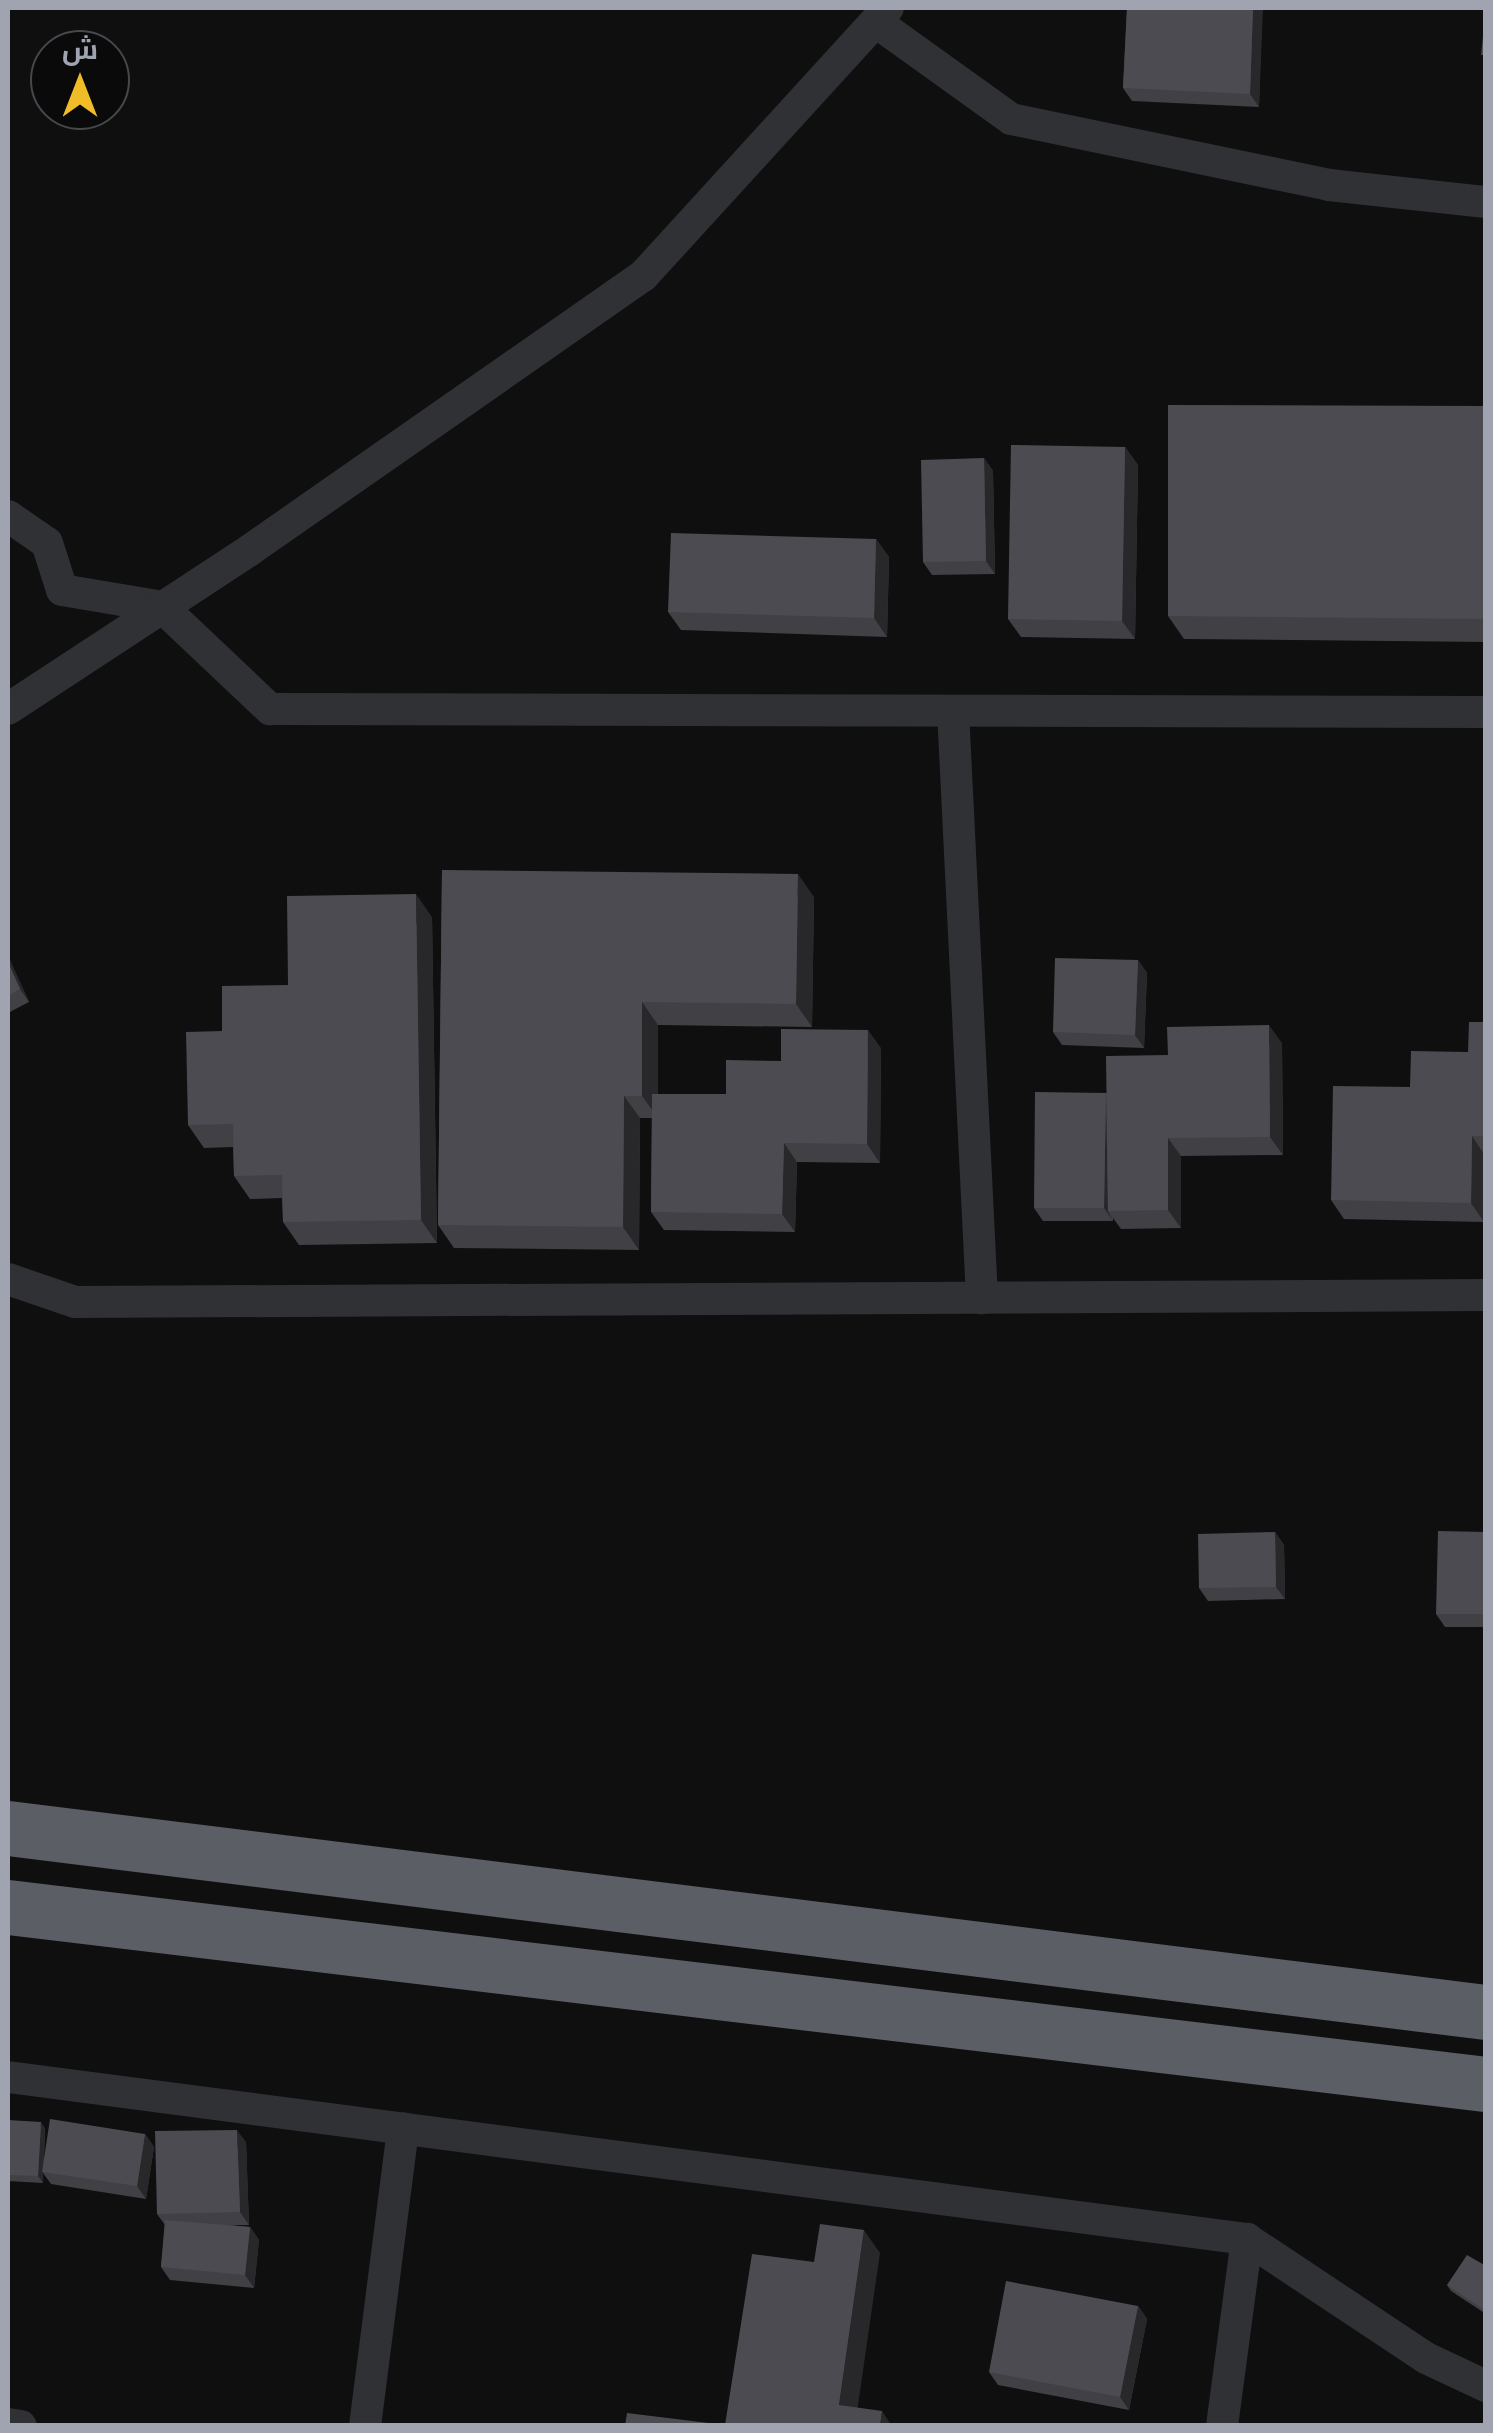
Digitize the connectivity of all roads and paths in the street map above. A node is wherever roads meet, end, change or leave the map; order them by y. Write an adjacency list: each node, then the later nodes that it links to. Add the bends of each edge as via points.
1 (882, 15): 2 (lane, via 1011,119 1329,184); 4 (lane, via 643,276)
2 (1486, 202)
3 (8, 516): 4 (lane, via 48,543 62,590)
4 (162, 608): 5 (lane); 6 (lane, via 270,709)
5 (8, 710)
6 (954, 710): 7 (lane); 10 (lane)
7 (1486, 712)
8 (8, 1279): 10 (lane, via 75,1302)
9 (1486, 1295): 10 (lane)
10 (982, 1298)
11 (8, 1828): 13 (highway)
12 (8, 1908): 15 (highway)
13 (1486, 2012)
14 (8, 2077): 16 (lane)
15 (1486, 2084)
16 (403, 2128): 17 (lane); 21 (lane)
17 (1247, 2239): 18 (lane, via 1426,2358); 22 (lane)
18 (1486, 2386)
19 (8, 2424): 20 (lane)
20 (21, 2426)
21 (365, 2426)
22 (1222, 2426)

